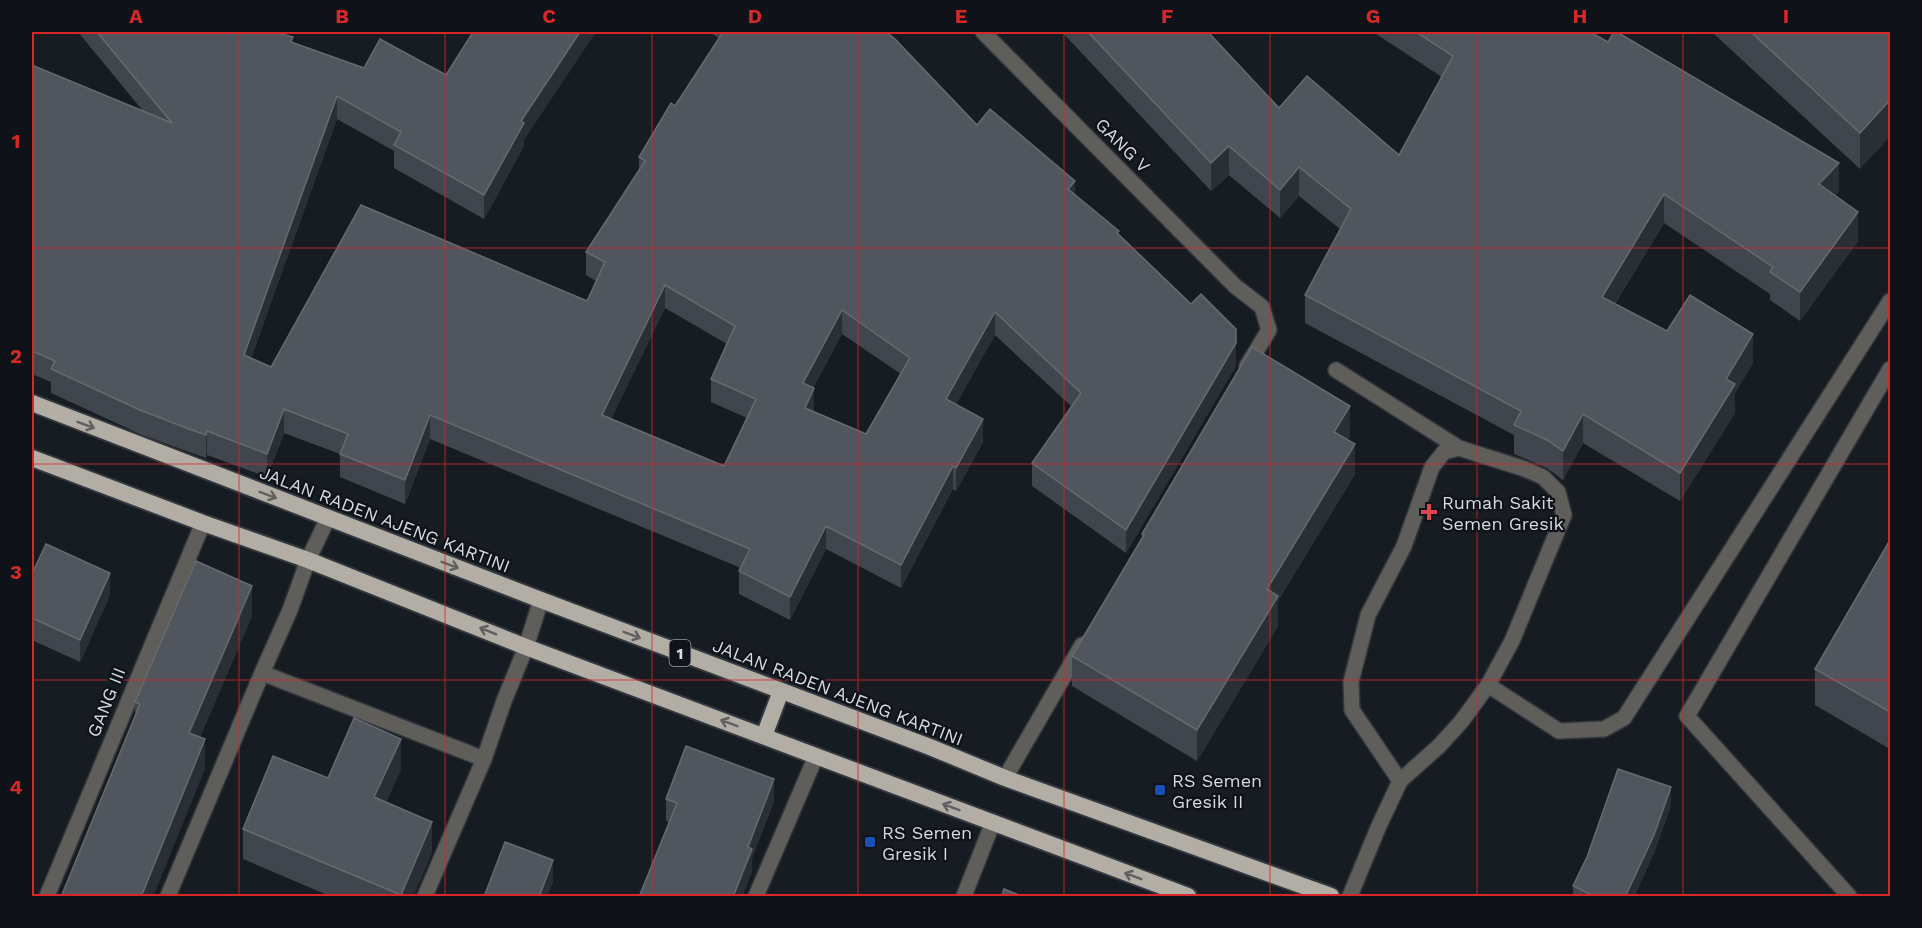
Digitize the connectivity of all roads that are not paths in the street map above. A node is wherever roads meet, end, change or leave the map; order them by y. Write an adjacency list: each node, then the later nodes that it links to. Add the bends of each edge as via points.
1 (983, 32): 5 (street, GANG V, via 1234,286 1262,307 1269,330)
2 (1890, 301): 16 (street, via 1624,718 1604,729 1559,731)
3 (1890, 369): 32 (street, via 1687,716)
4 (1336, 370): 7 (street)
5 (1238, 382)
6 (32, 404): 9 (highway, JALAN RADEN AJENG KARTINI / 1, one-way to 9)
7 (1459, 448): 16 (street, via 1543,477 1558,492 1564,515 1512,641); 22 (street, via 1444,452 1432,467 1404,546 1368,615 1351,682 1352,710)
8 (32, 458): 10 (highway)
9 (328, 518): 11 (street); 12 (highway, JALAN RADEN AJENG KARTINI / 1, one-way to 12)
10 (203, 523): 11 (highway); 24 (street, GANG III)
11 (308, 560): 14 (highway, one-way to 11); 15 (street)
12 (541, 600): 14 (street); 17 (highway, JALAN RADEN AJENG KARTINI / 1, one-way to 17)
13 (1091, 629): 21 (street)
14 (526, 646): 18 (highway, one-way to 14); 20 (street)
15 (262, 673): 20 (street); 25 (street)
16 (1488, 685): 22 (street, via 1461,722)
17 (782, 691): 18 (highway); 21 (highway, JALAN RADEN AJENG KARTINI / 1)
18 (764, 736): 19 (highway)
19 (816, 756): 23 (highway, one-way to 19); 27 (street)
20 (484, 759): 26 (street)
21 (1005, 778): 30 (highway, JALAN RADEN AJENG KARTINI / 1)
22 (1400, 781): 31 (street)
23 (993, 822): 28 (street); 29 (highway, one-way to 23)
24 (47, 897)
25 (168, 897)
26 (425, 897)
27 (756, 897)
28 (964, 897)
29 (1188, 897)
30 (1331, 897)
31 (1350, 897)
32 (1849, 897)

